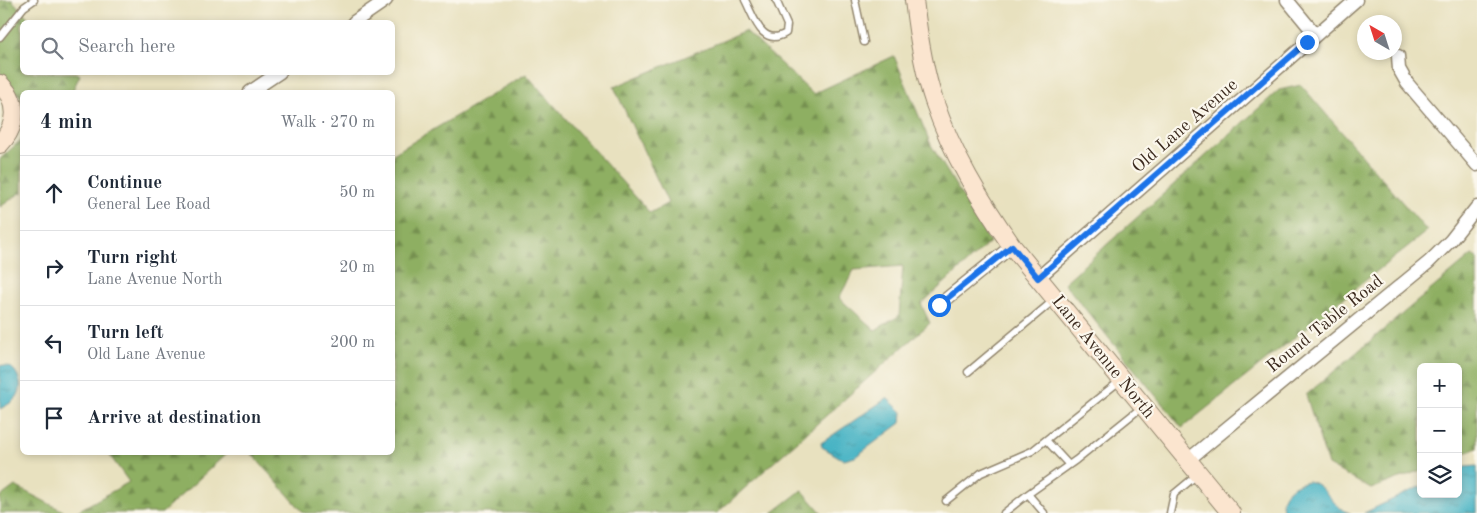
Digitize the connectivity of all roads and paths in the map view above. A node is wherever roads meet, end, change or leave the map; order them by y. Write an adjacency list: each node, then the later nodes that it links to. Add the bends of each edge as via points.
1 (34, 0): 11 (lane, via 24,7)
2 (386, 0): 9 (street)
3 (744, 0): 4 (lane, via 762,32 770,37 780,37 786,33 787,25)
4 (776, 0)
5 (855, 0): 12 (lane)
6 (914, 0): 21 (main road, Lane Avenue North, via 924,64 939,115 982,203)
7 (1287, 0): 10 (street)
8 (1356, 0): 10 (street, Old Lane Avenue)
9 (357, 20)
10 (1315, 34): 22 (street, Old Lane Avenue)
11 (0, 37)
12 (864, 42)
13 (1398, 60): 19 (street, via 1399,69 1407,83)
14 (276, 75): 16 (street)
15 (0, 84): 17 (main road, via 10,96)
16 (253, 90)
17 (18, 118): 18 (main road)
18 (0, 144)
19 (1477, 165)
20 (1477, 207): 29 (street, Round Table Road, via 1429,262)
21 (1012, 246): 22 (main road, Lane Avenue North); 24 (street)
22 (1038, 278): 23 (main road, Lane Avenue North)
23 (1055, 299): 25 (lane); 26 (main road, Lane Avenue North)
24 (939, 305)
25 (968, 372)
26 (1122, 379): 27 (main road, Lane Avenue North); 28 (lane)
27 (1144, 406): 29 (main road, Lane Avenue North); 30 (lane)
28 (1046, 440): 30 (lane); 33 (lane, via 1032,451 981,473)
29 (1188, 460): 31 (main road, Lane Avenue North)
30 (1068, 465): 32 (lane)
31 (1199, 474): 36 (lane, via 1174,494); 37 (main road, Lane Avenue North)
32 (1028, 494): 34 (lane); 35 (lane)
33 (946, 500)
34 (1004, 513)
35 (1044, 513)
36 (1170, 513)
37 (1231, 513)

